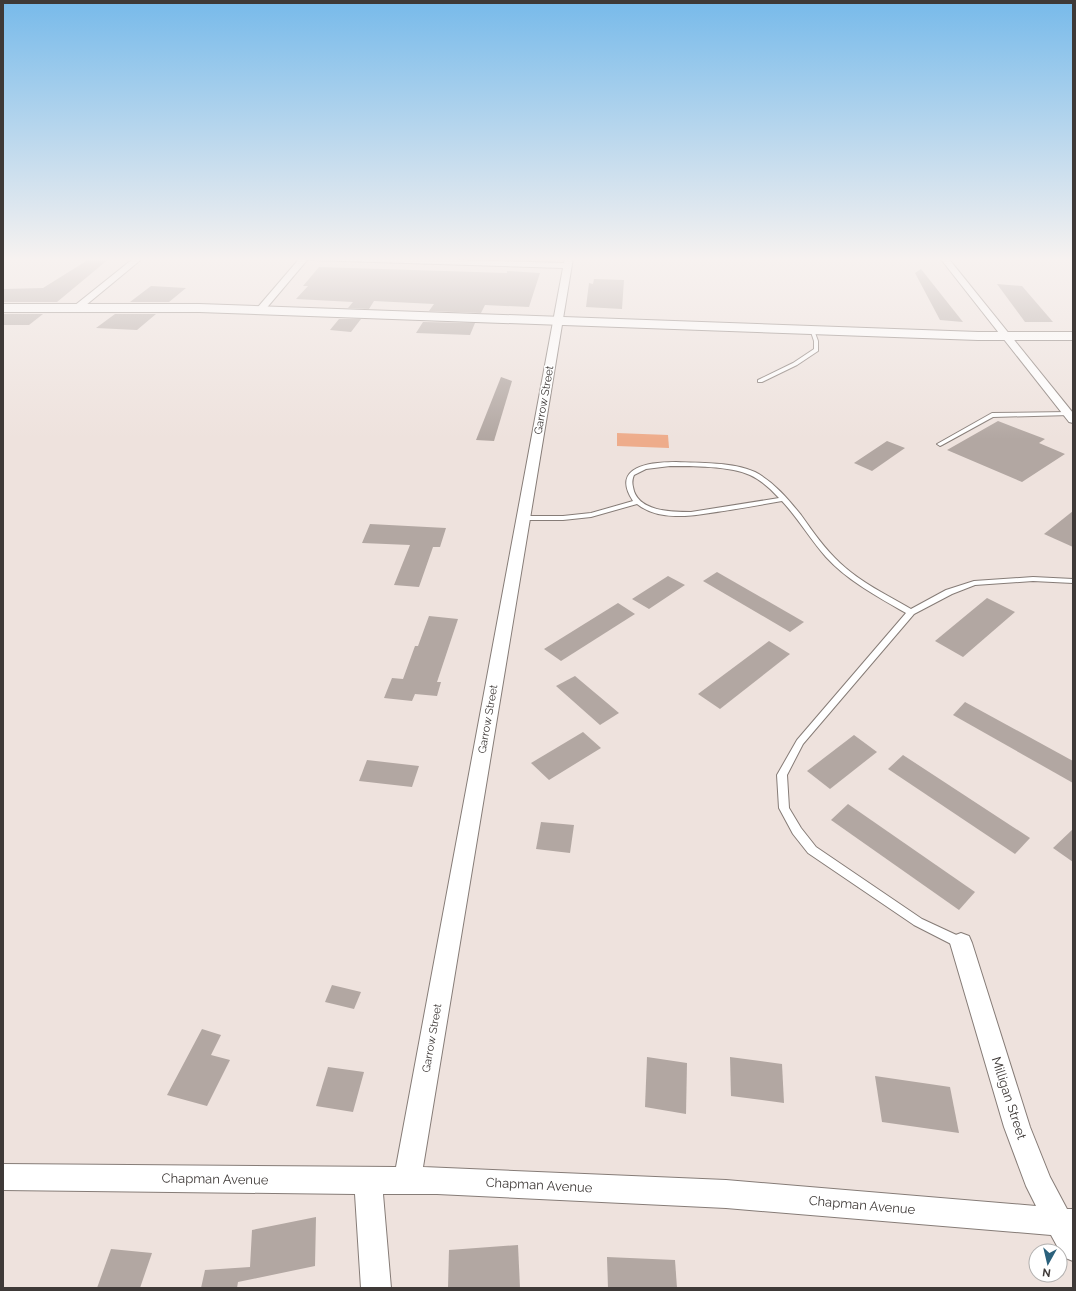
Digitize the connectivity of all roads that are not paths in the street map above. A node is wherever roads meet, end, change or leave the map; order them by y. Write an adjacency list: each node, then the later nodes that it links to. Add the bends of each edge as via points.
1 (490, 318): 3 (street)
2 (992, 318): 5 (street)
3 (558, 321): 4 (street); 12 (street, Garrow Street)
4 (812, 330): 5 (street); 7 (lane, via 816,350 796,364)
5 (1005, 335): 6 (street); 8 (street)
6 (1073, 336)
7 (760, 381)
8 (1071, 417): 9 (lane, via 992,415)
9 (940, 444)
10 (783, 499): 11 (lane, via 679,514 664,513); 11 (lane, via 764,481 745,472 718,467 669,464 647,467 632,475 628,481 629,488); 14 (lane, via 837,564 864,584)
11 (637, 502): 12 (lane, via 591,515)
12 (523, 518): 17 (street, Garrow Street)
13 (1073, 581): 14 (lane, via 1033,579 974,583 949,592)
14 (911, 612): 15 (lane, via 800,742 782,774 784,808 797,832 812,850 918,922)
15 (961, 942): 19 (street, Milligan Street, via 1017,1127 1040,1186)
16 (3, 1177): 18 (street, Chapman Avenue)
17 (407, 1180): 18 (street, Chapman Avenue); 19 (street, Chapman Avenue, via 726,1194)
18 (368, 1181): 21 (street)
19 (1066, 1222): 20 (street, Milligan Street)
20 (1073, 1247)
21 (376, 1288)

